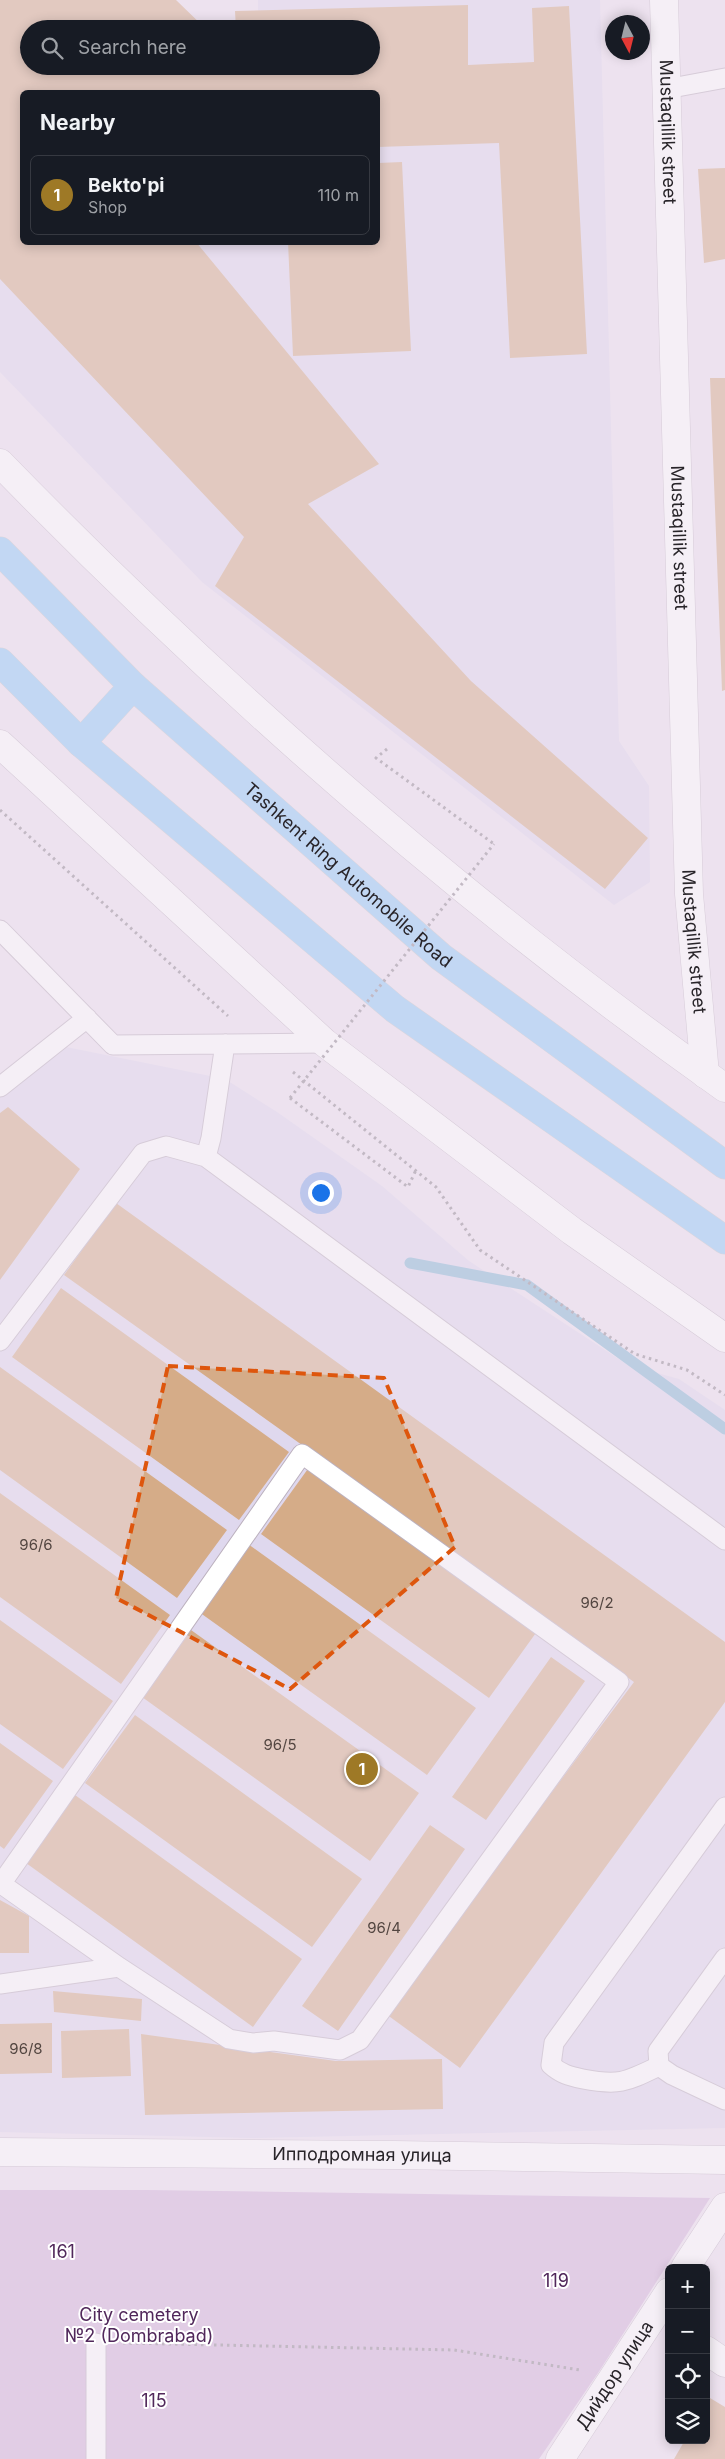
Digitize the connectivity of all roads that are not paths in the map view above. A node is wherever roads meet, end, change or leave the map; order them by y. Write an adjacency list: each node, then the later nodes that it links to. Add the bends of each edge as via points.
1 (664, 0): 3 (street, Mustaqillik street)
2 (725, 78): 3 (lane)
3 (666, 89): 14 (street, Mustaqillik street, via 690,894)
4 (0, 463): 14 (street, via 201,661 434,867 566,972)
5 (0, 551): 7 (highway, Tashkent Ring Automobile Road)
6 (0, 662): 8 (highway)
7 (133, 686): 8 (highway); 17 (highway, Tashkent Ring Automobile Road, via 441,957)
8 (81, 743): 18 (highway, via 395,1009)
9 (0, 744): 12 (street)
10 (0, 930): 11 (lane)
11 (87, 1018): 13 (lane, via 113,1046); 15 (lane)
12 (325, 1043): 13 (lane); 19 (street, via 572,1231)
13 (225, 1044): 16 (lane)
14 (715, 1081)
15 (0, 1086)
16 (206, 1157): 20 (lane, via 166,1146 143,1153); 21 (lane)
17 (725, 1165)
18 (725, 1240)
19 (725, 1338)
20 (0, 1342)
21 (725, 1540)
22 (725, 1808): 27 (lane, via 554,2043 550,2065 561,2074 608,2084 630,2080)
23 (0, 1883): 25 (lane); 25 (lane, via 302,1454 619,1682 360,2040 340,2050 229,2039)
24 (725, 1958): 27 (lane, via 658,2051)
25 (119, 1967): 26 (lane)
26 (0, 1984)
27 (658, 2066): 28 (lane)
28 (725, 2100)
29 (0, 2152): 30 (street, Ипподромная улица)
30 (725, 2160)
31 (725, 2208): 32 (street)
32 (688, 2264)
33 (665, 2306): 34 (street, Дийдор улица)
34 (661, 2320): 39 (street, Дийдор улица)
35 (96, 2342): 38 (lane)
36 (710, 2353): 37 (street)
37 (725, 2363)
38 (96, 2459)
39 (560, 2459)

